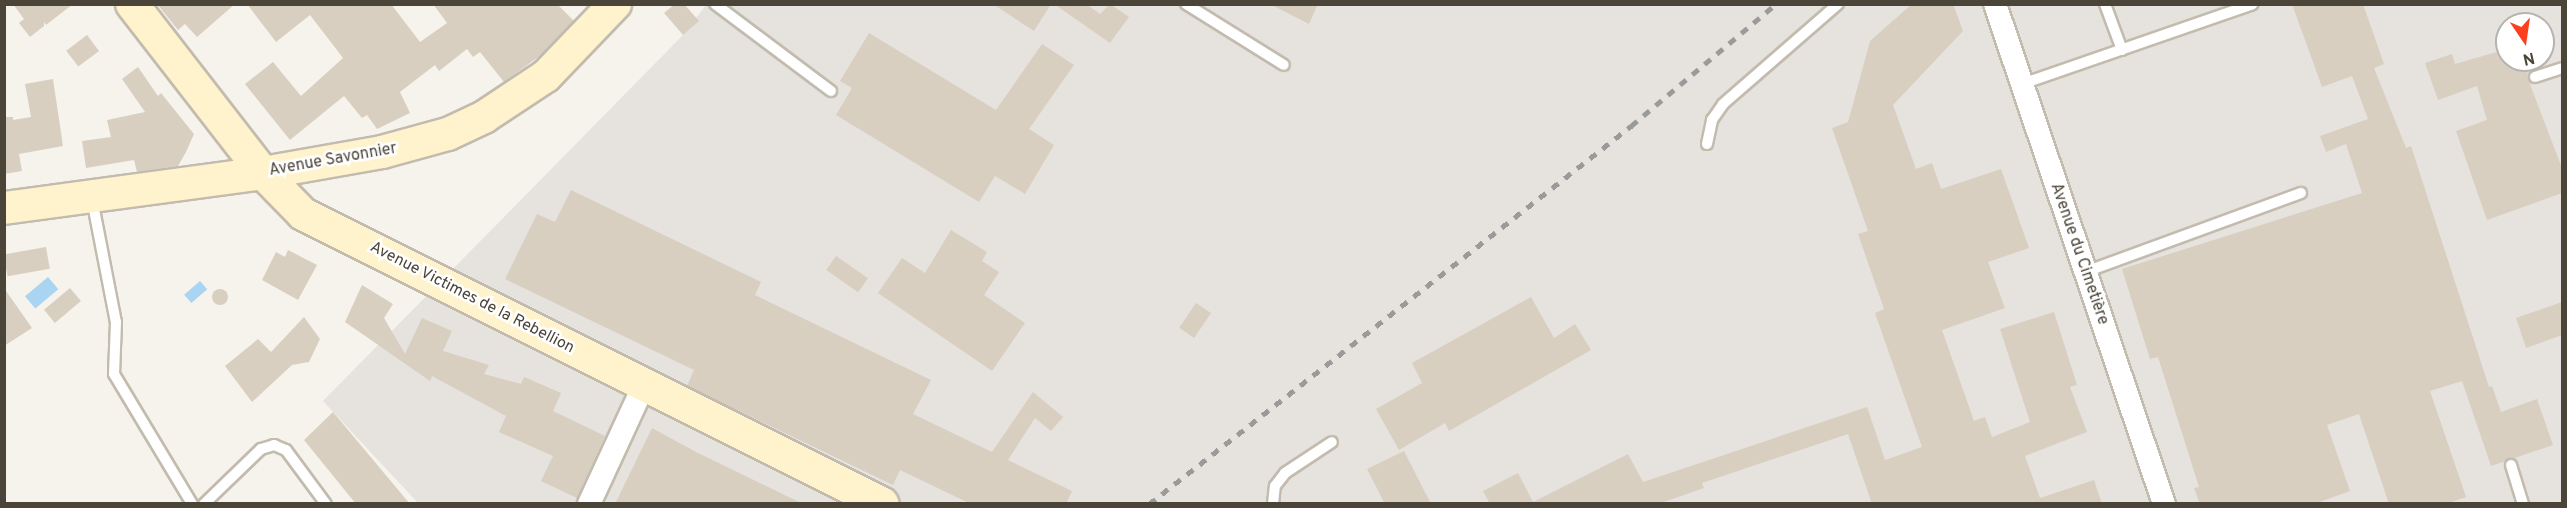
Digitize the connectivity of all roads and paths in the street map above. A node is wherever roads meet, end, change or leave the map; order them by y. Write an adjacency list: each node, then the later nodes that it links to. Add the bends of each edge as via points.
1 (132, 4): 16 (street, Avenue Victimes de la Rebellion)
2 (615, 4): 16 (street, Avenue Savonnier, via 546,76 457,130 382,152)
3 (716, 4): 14 (lane)
4 (1186, 4): 10 (lane)
5 (1838, 4): 15 (lane, via 1723,104 1712,120)
6 (1995, 4): 13 (street, Avenue du Cimetière)
7 (2105, 4): 9 (lane)
8 (2253, 4): 9 (lane)
9 (2122, 50): 13 (lane)
10 (1284, 65)
11 (2562, 68): 12 (lane)
12 (2535, 77)
13 (2022, 84): 20 (street, Avenue du Cimetière)
14 (831, 91)
15 (1707, 144)
16 (263, 173): 18 (street, Avenue Savonnier); 21 (street, Avenue Victimes de la Rebellion, via 303,214)
17 (2301, 193): 20 (lane)
18 (91, 196): 19 (street, Avenue Savonnier); 24 (lane, via 116,322 114,374)
19 (4, 208)
20 (2085, 272): 30 (street, Avenue du Cimetière)
21 (644, 385): 27 (street); 28 (street, Avenue Victimes de la Rebellion)
22 (1332, 442): 29 (lane, via 1285,473 1275,486)
23 (2511, 465): 31 (lane)
24 (192, 504)
25 (204, 504): 26 (lane, via 261,449 274,445 286,450)
26 (326, 504)
27 (589, 504)
28 (883, 504)
29 (1273, 504)
30 (2164, 504)
31 (2523, 504)

